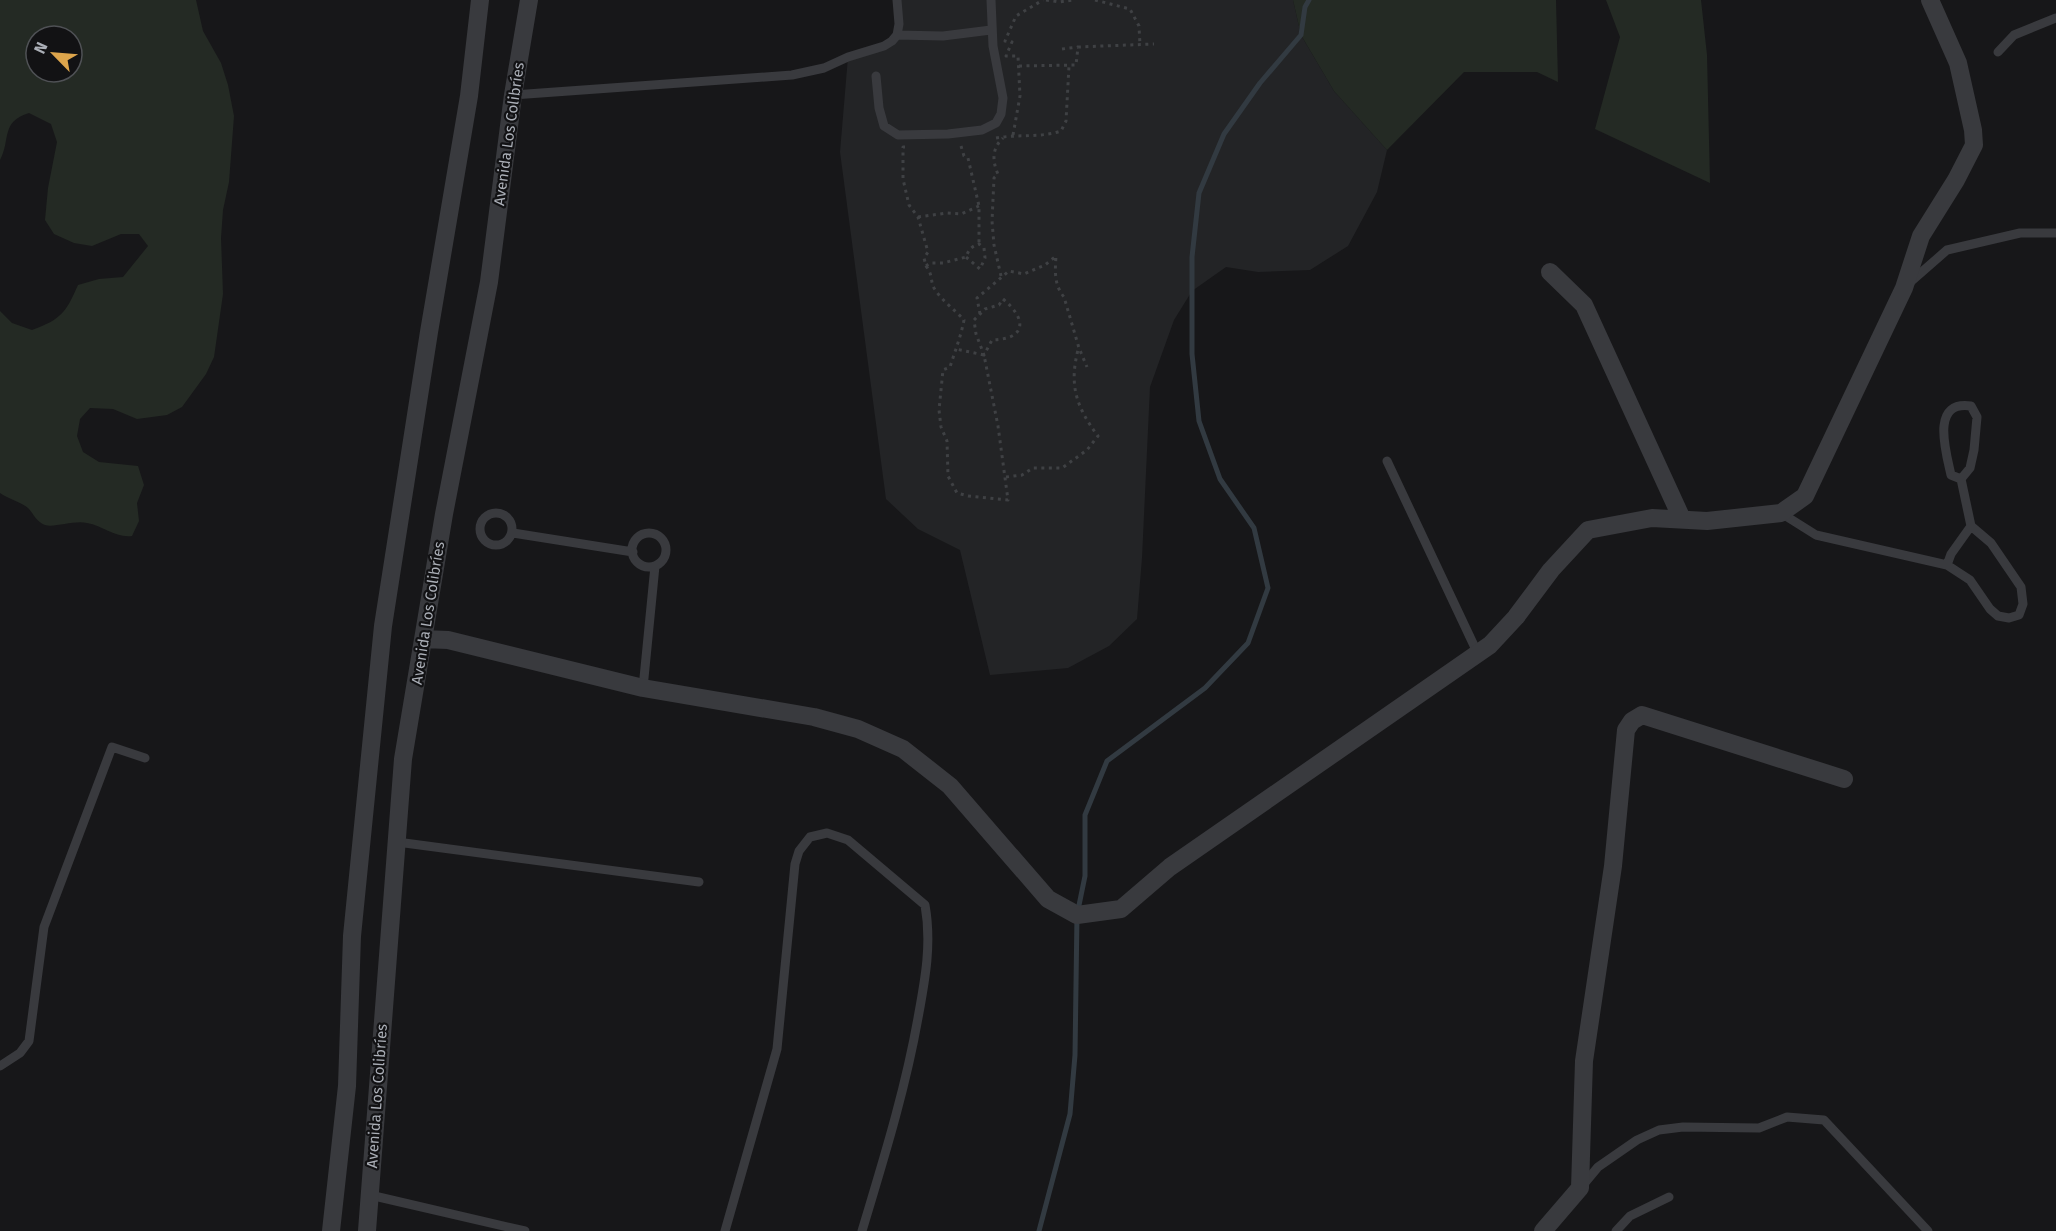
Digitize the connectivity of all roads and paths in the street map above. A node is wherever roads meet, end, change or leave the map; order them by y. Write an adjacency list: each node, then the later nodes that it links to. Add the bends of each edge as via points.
1 (480, 0): 59 (street, Avenida Los Colibríes, via 469,96 384,626 352,936 347,1086)
2 (529, 0): 20 (street, Avenida Los Colibríes)
3 (897, 0): 11 (lane)
4 (991, 0): 10 (lane)
5 (1044, 0): 6 (path); 17 (path, via 1016,16 1005,41 1012,42 1006,56 1018,56)
6 (1073, 0)
7 (1095, 0): 13 (path, via 1130,9 1139,26)
8 (1930, 0): 32 (street, via 1958,63 1974,144 1921,236)
9 (2056, 18): 16 (lane, via 2014,36)
10 (992, 30): 11 (lane, via 943,36); 19 (lane, via 1004,98 996,123 982,130 898,135 884,126)
11 (897, 35): 20 (lane, via 884,46 792,75)
12 (1154, 44): 13 (path)
13 (1140, 45): 14 (path)
14 (1078, 47): 15 (path); 18 (path, via 1076,65)
15 (1062, 49)
16 (1998, 52)
17 (1019, 66): 18 (path); 18 (path, via 1020,96 1013,135 1030,136 1061,131 1066,121)
18 (1069, 66)
19 (876, 76)
20 (513, 95): 48 (street, Avenida Los Colibríes, via 489,282)
21 (1004, 137): 31 (path, via 996,143 993,163 998,174 994,178 992,220)
22 (909, 145): 25 (path, via 903,147 903,179 909,205)
23 (954, 147): 24 (path, via 962,146 968,158)
24 (979, 206): 25 (path, via 961,214); 27 (path)
25 (918, 217): 29 (path, via 928,252 924,258)
26 (2056, 233): 32 (lane, via 2020,233 1947,250)
27 (979, 244): 28 (path); 28 (path, via 984,248 985,258 980,269)
28 (966, 256): 29 (path)
29 (926, 266): 35 (path, via 936,291 964,320)
30 (1550, 272): 42 (street, via 1584,305)
31 (1001, 276): 33 (path, via 976,298); 34 (path, via 1009,270 1024,274 1056,256 1055,278)
32 (1904, 288): 41 (street, via 1805,496)
33 (980, 314): 36 (path, via 974,320); 36 (path, via 1003,299 1015,309 1020,321 1017,332 1009,339 992,340)
34 (1079, 348): 37 (path); 39 (path, via 1073,369 1074,388 1079,407 1098,435 1088,450 1062,468 1034,468 1022,475)
35 (956, 349): 36 (path); 39 (path, via 950,368 943,370 939,392 948,476 957,493 1008,500)
36 (984, 355): 39 (path)
37 (1087, 367)
38 (1387, 461): 49 (lane)
39 (1005, 477)
40 (1961, 480): 40 (lane, via 1970,468 1977,417 1971,406 1961,405 1944,420 1943,433 1951,475); 43 (lane)
41 (1781, 513): 42 (street); 46 (lane, via 1816,535)
42 (1682, 519): 49 (street, via 1652,518 1588,530 1551,570 1516,617)
43 (1971, 526): 46 (lane); 46 (lane, via 1991,543 2021,588 2023,604 2019,615 1998,616 1970,580)
44 (513, 533): 45 (lane)
45 (633, 552): 47 (lane, via 643,566); 47 (lane, via 640,536 658,536 666,552)
46 (1947, 565)
47 (655, 566): 50 (lane)
48 (423, 639): 50 (street, via 448,640); 53 (street, Avenida Los Colibríes, via 404,759)
49 (1478, 654): 50 (street, via 1170,867 1121,909 1077,915 1048,899 950,786 903,749 858,729 814,717)
50 (643, 688)
51 (145, 758): 55 (lane, via 112,747 44,927 29,1041 20,1053)
52 (1844, 779): 56 (street, via 1642,715 1626,730 1613,866 1584,1061)
53 (397, 842): 54 (lane); 57 (street, Avenida Los Colibríes)
54 (699, 882)
55 (0, 1066)
56 (1580, 1188): 64 (street); 66 (lane, via 1598,1167 1659,1130 1759,1128 1786,1117 1824,1120)
57 (370, 1195): 60 (street, Avenida Los Colibríes); 61 (lane)
58 (1669, 1197): 65 (lane, via 1630,1216)
59 (331, 1231)
60 (368, 1231)
61 (525, 1231)
62 (725, 1231): 63 (lane, via 777,1049 795,864 810,837 828,833 848,840 925,905 929,928 927,968 912,1047)
63 (862, 1231)
64 (1543, 1231)
65 (1616, 1231)
66 (1928, 1231)

